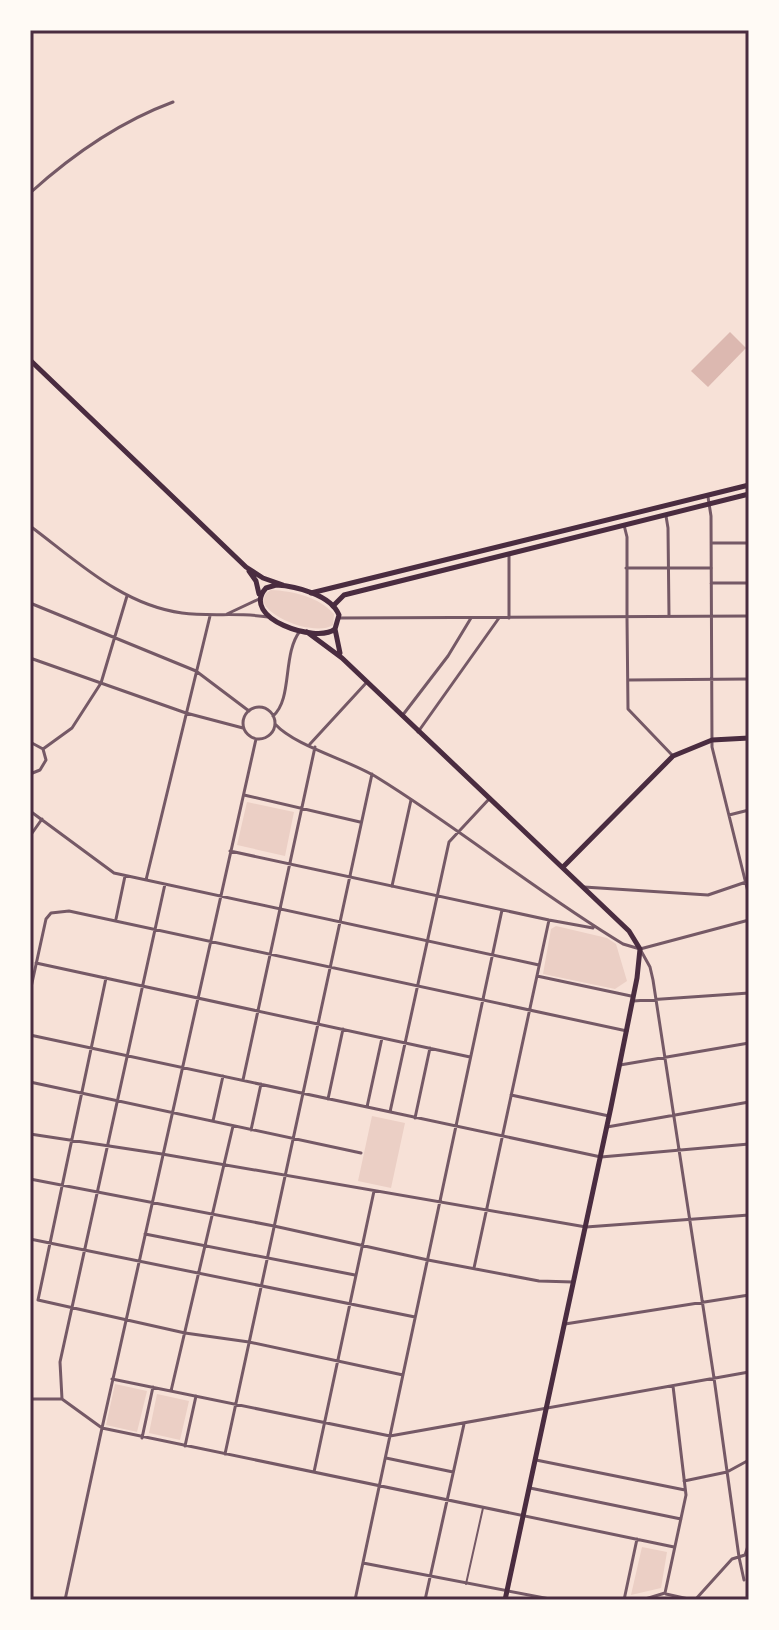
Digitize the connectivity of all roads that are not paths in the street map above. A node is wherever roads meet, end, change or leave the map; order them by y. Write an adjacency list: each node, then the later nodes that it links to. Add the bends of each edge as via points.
1 (173, 102): 2 (street, via 107,133)
2 (30, 193)
3 (30, 360): 14 (main road)
4 (749, 485): 6 (main road)
5 (749, 494): 7 (main road)
6 (707, 496): 7 (street); 21 (main road)
7 (709, 505): 8 (main road); 11 (street)
8 (666, 516): 9 (main road); 16 (street)
9 (624, 525): 13 (main road); 15 (street)
10 (30, 526): 22 (street)
11 (711, 543): 12 (street); 17 (street)
12 (749, 543)
13 (509, 554): 25 (main road, via 344,595); 36 (street)
14 (246, 567): 20 (main road); 23 (main road)
15 (626, 568): 16 (street); 30 (street)
16 (669, 568): 17 (street); 31 (street)
17 (711, 568): 18 (street)
18 (711, 583): 19 (street); 32 (street)
19 (749, 583)
20 (283, 585): 21 (main road); 23 (main road, via 266,588)
21 (310, 593): 25 (main road)
22 (127, 596): 27 (street, via 163,609); 39 (street)
23 (259, 598): 26 (street); 29 (main road)
24 (30, 603): 39 (street)
25 (333, 606): 33 (main road)
26 (224, 615): 27 (street); 29 (street)
27 (210, 616): 42 (street)
28 (749, 616): 32 (street)
29 (269, 617): 38 (main road)
30 (627, 617): 31 (street); 36 (street); 44 (street)
31 (669, 617): 32 (street)
32 (711, 617): 45 (street)
33 (339, 618): 34 (street); 37 (main road)
34 (471, 618): 35 (street); 51 (street)
35 (499, 618): 36 (street); 54 (street)
36 (509, 618)
37 (335, 629): 38 (main road, via 325,634); 41 (main road)
38 (304, 631): 41 (main road); 50 (street, via 291,646 281,706)
39 (114, 639): 42 (street); 47 (street)
40 (30, 658): 47 (street)
41 (342, 658): 46 (main road)
42 (196, 671): 48 (street); 49 (street)
43 (749, 679): 45 (street)
44 (628, 680): 45 (street); 62 (street, via 628,709)
45 (712, 680): 57 (street)
46 (367, 682): 51 (main road); 59 (street)
47 (101, 683): 49 (street); 61 (street, via 72,728)
48 (249, 711): 50 (street, via 261,708); 53 (street)
49 (186, 713): 53 (street); 81 (street)
50 (273, 716): 52 (street)
51 (402, 716): 54 (main road)
52 (275, 724): 56 (street, via 269,735); 59 (street)
53 (243, 728): 56 (street)
54 (418, 732): 66 (main road)
55 (749, 738): 57 (main road)
56 (256, 739): 65 (street)
57 (712, 740): 62 (main road); 71 (street)
58 (30, 742): 61 (street)
59 (309, 745): 60 (street)
60 (315, 747): 64 (street); 68 (street)
61 (43, 749): 63 (street, via 44,765)
62 (673, 756): 78 (main road)
63 (30, 774)
64 (372, 774): 67 (street); 73 (street)
65 (244, 795): 68 (street); 76 (street)
66 (490, 798): 74 (street); 78 (main road)
67 (411, 800): 74 (street); 84 (street)
68 (302, 808): 73 (street); 77 (street)
69 (749, 810): 71 (street)
70 (30, 811): 72 (street)
71 (729, 815): 82 (street)
72 (42, 819): 75 (street); 79 (street)
73 (360, 822): 80 (street)
74 (459, 831): 87 (street, via 449,842); 96 (street)
75 (30, 836)
76 (230, 851): 77 (street); 86 (street)
77 (290, 863): 80 (street); 89 (street)
78 (563, 867): 85 (main road)
79 (125, 876): 81 (street); 91 (street)
80 (349, 876): 84 (street); 94 (street)
81 (146, 880): 83 (street)
82 (747, 882): 85 (street, via 708,895); 88 (street)
83 (165, 884): 86 (street); 95 (street)
84 (392, 886): 87 (street)
85 (584, 887): 99 (main road)
86 (220, 896): 89 (street); 97 (street)
87 (437, 896): 90 (street); 98 (street)
88 (749, 896)
89 (280, 909): 94 (street); 100 (street)
90 (502, 910): 92 (street); 101 (street)
91 (116, 919): 95 (street); 102 (street, via 51,913)
92 (549, 920): 96 (street); 103 (street)
93 (749, 920): 99 (street)
94 (340, 922): 98 (street); 104 (street)
95 (156, 928): 97 (street); 107 (street)
96 (596, 928): 99 (street)
97 (210, 941): 100 (street); 111 (street)
98 (427, 941): 101 (street); 108 (street)
99 (640, 949): 112 (main road); 114 (street, via 650,967)
100 (270, 954): 104 (street); 116 (street)
101 (492, 955): 103 (street); 113 (street)
102 (36, 963): 106 (street); 109 (street)
103 (539, 965): 105 (street)
104 (330, 967): 108 (street); 117 (street)
105 (537, 976): 112 (street); 115 (street)
106 (106, 978): 107 (street); 125 (street)
107 (143, 986): 111 (street); 127 (street)
108 (418, 986): 113 (street); 122 (street)
109 (30, 992)
110 (749, 993): 114 (street)
111 (198, 998): 116 (street); 130 (street)
112 (633, 999): 114 (street); 119 (main road)
113 (483, 1000): 115 (street); 126 (street)
114 (656, 1000): 128 (street)
115 (530, 1010): 119 (street); 139 (street)
116 (258, 1011): 117 (street); 134 (street)
117 (319, 1024): 118 (street); 138 (street)
118 (343, 1029): 121 (street); 140 (street)
119 (627, 1031): 129 (main road)
120 (30, 1035): 125 (street)
121 (382, 1038): 122 (street); 143 (street)
122 (407, 1043): 124 (street); 145 (street)
123 (749, 1043): 128 (street)
124 (430, 1048): 126 (street); 148 (street)
125 (92, 1049): 127 (street); 137 (street)
126 (470, 1057): 152 (street)
127 (128, 1058): 130 (street); 141 (street)
128 (665, 1058): 129 (street); 147 (street)
129 (620, 1065): 132 (main road)
130 (181, 1068): 133 (street); 144 (street)
131 (611, 1071): 132 (street)
132 (618, 1073): 146 (main road)
133 (223, 1076): 134 (street); 149 (street)
134 (242, 1080): 136 (street)
135 (30, 1082): 137 (street)
136 (261, 1084): 138 (street); 153 (street)
137 (82, 1093): 141 (street); 157 (street)
138 (304, 1094): 140 (street); 156 (street)
139 (511, 1095): 146 (street); 155 (street)
140 (328, 1099): 143 (street)
141 (118, 1101): 144 (street); 159 (street)
142 (749, 1102): 147 (street)
143 (367, 1107): 145 (street)
144 (172, 1112): 149 (street); 162 (street)
145 (390, 1112): 148 (street)
146 (609, 1116): 151 (main road)
147 (674, 1117): 151 (street); 160 (street)
148 (415, 1118): 152 (street)
149 (213, 1121): 150 (street)
150 (233, 1126): 153 (street); 164 (street)
151 (607, 1127): 163 (main road)
152 (456, 1128): 155 (street); 170 (street)
153 (251, 1130): 156 (street)
154 (30, 1134): 157 (street)
155 (502, 1137): 163 (street); 172 (street)
156 (293, 1139): 161 (street); 165 (street)
157 (72, 1141): 159 (street); 167 (street)
158 (749, 1144): 160 (street)
159 (108, 1147): 162 (street); 169 (street)
160 (679, 1149): 163 (street); 175 (street)
161 (361, 1153)
162 (162, 1154): 164 (street); 171 (street)
163 (601, 1157): 177 (main road)
164 (224, 1164): 165 (street); 173 (street)
165 (285, 1175): 168 (street); 176 (street)
166 (30, 1179): 167 (street)
167 (62, 1184): 169 (street); 180 (street)
168 (374, 1191): 170 (street); 182 (street)
169 (98, 1192): 171 (street); 183 (street)
170 (441, 1202): 172 (street); 185 (street)
171 (152, 1203): 173 (street); 178 (street)
172 (486, 1208): 177 (street); 187 (street)
173 (212, 1215): 176 (street); 181 (street)
174 (749, 1215): 175 (street)
175 (689, 1220): 177 (street); 193 (street)
176 (274, 1226): 182 (street); 184 (street)
177 (586, 1227): 190 (main road)
178 (145, 1234): 181 (street); 186 (street)
179 (30, 1239): 180 (street)
180 (50, 1243): 183 (street); 195 (street, via 38,1300)
181 (205, 1246): 184 (street); 188 (street)
182 (362, 1246): 185 (street); 189 (street)
183 (86, 1251): 186 (street); 195 (street)
184 (268, 1257): 189 (street); 191 (street)
185 (428, 1260): 187 (street); 196 (street)
186 (138, 1262): 188 (street); 197 (street)
187 (474, 1268): 190 (street)
188 (199, 1274): 191 (street); 199 (street)
189 (355, 1275): 194 (street)
190 (573, 1282): 198 (main road)
191 (262, 1285): 194 (street); 200 (street)
192 (749, 1295): 193 (street)
193 (702, 1302): 198 (street); 204 (street)
194 (349, 1303): 196 (street); 201 (street)
195 (73, 1309): 197 (street); 211 (street, via 60,1362)
196 (415, 1317): 203 (street)
197 (126, 1320): 199 (street); 205 (street)
198 (565, 1324): 213 (main road)
199 (185, 1333): 200 (street); 208 (street)
200 (249, 1342): 201 (street); 212 (street)
201 (336, 1361): 203 (street); 214 (street)
202 (749, 1372): 204 (street)
203 (403, 1375): 217 (street)
204 (714, 1378): 206 (street); 226 (street)
205 (112, 1379): 207 (street); 216 (street)
206 (673, 1386): 213 (street); 227 (street)
207 (153, 1387): 208 (street); 218 (street)
208 (171, 1391): 209 (street)
209 (196, 1396): 212 (street); 219 (street)
210 (30, 1399): 211 (street)
211 (62, 1399): 216 (street)
212 (236, 1404): 214 (street); 220 (street)
213 (547, 1409): 215 (street); 222 (main road)
214 (324, 1422): 217 (street); 224 (street)
215 (464, 1424): 217 (street); 225 (street)
216 (102, 1428): 218 (street); 245 (street)
217 (390, 1436): 221 (street)
218 (142, 1438): 219 (street)
219 (185, 1446): 220 (street)
220 (225, 1454): 224 (street)
221 (385, 1458): 225 (street); 228 (street)
222 (536, 1460): 229 (main road); 230 (street)
223 (749, 1460): 226 (street)
224 (314, 1472): 228 (street)
225 (453, 1472): 231 (street)
226 (727, 1472): 227 (street); 238 (street)
227 (684, 1481): 230 (street)
228 (380, 1485): 231 (street); 239 (street)
229 (530, 1488): 233 (main road); 234 (street)
230 (685, 1490): 234 (street)
231 (447, 1499): 232 (street); 240 (street)
232 (484, 1506): 233 (street); 242 (lane)
233 (524, 1515): 235 (street); 243 (main road)
234 (681, 1519): 237 (street)
235 (637, 1539): 237 (street); 250 (street)
236 (749, 1543): 238 (street)
237 (674, 1547): 244 (street)
238 (739, 1557): 241 (street); 253 (street)
239 (363, 1563): 240 (street); 246 (street)
240 (430, 1577): 242 (street); 247 (street)
241 (744, 1580)
242 (466, 1584): 243 (street)
243 (507, 1592): 248 (main road); 249 (street)
244 (666, 1593): 251 (street); 252 (street); 253 (street)
245 (65, 1600)
246 (355, 1600)
247 (425, 1600)
248 (505, 1600)
249 (555, 1600)
250 (624, 1600)
251 (642, 1600)
252 (674, 1600)
253 (694, 1600)

